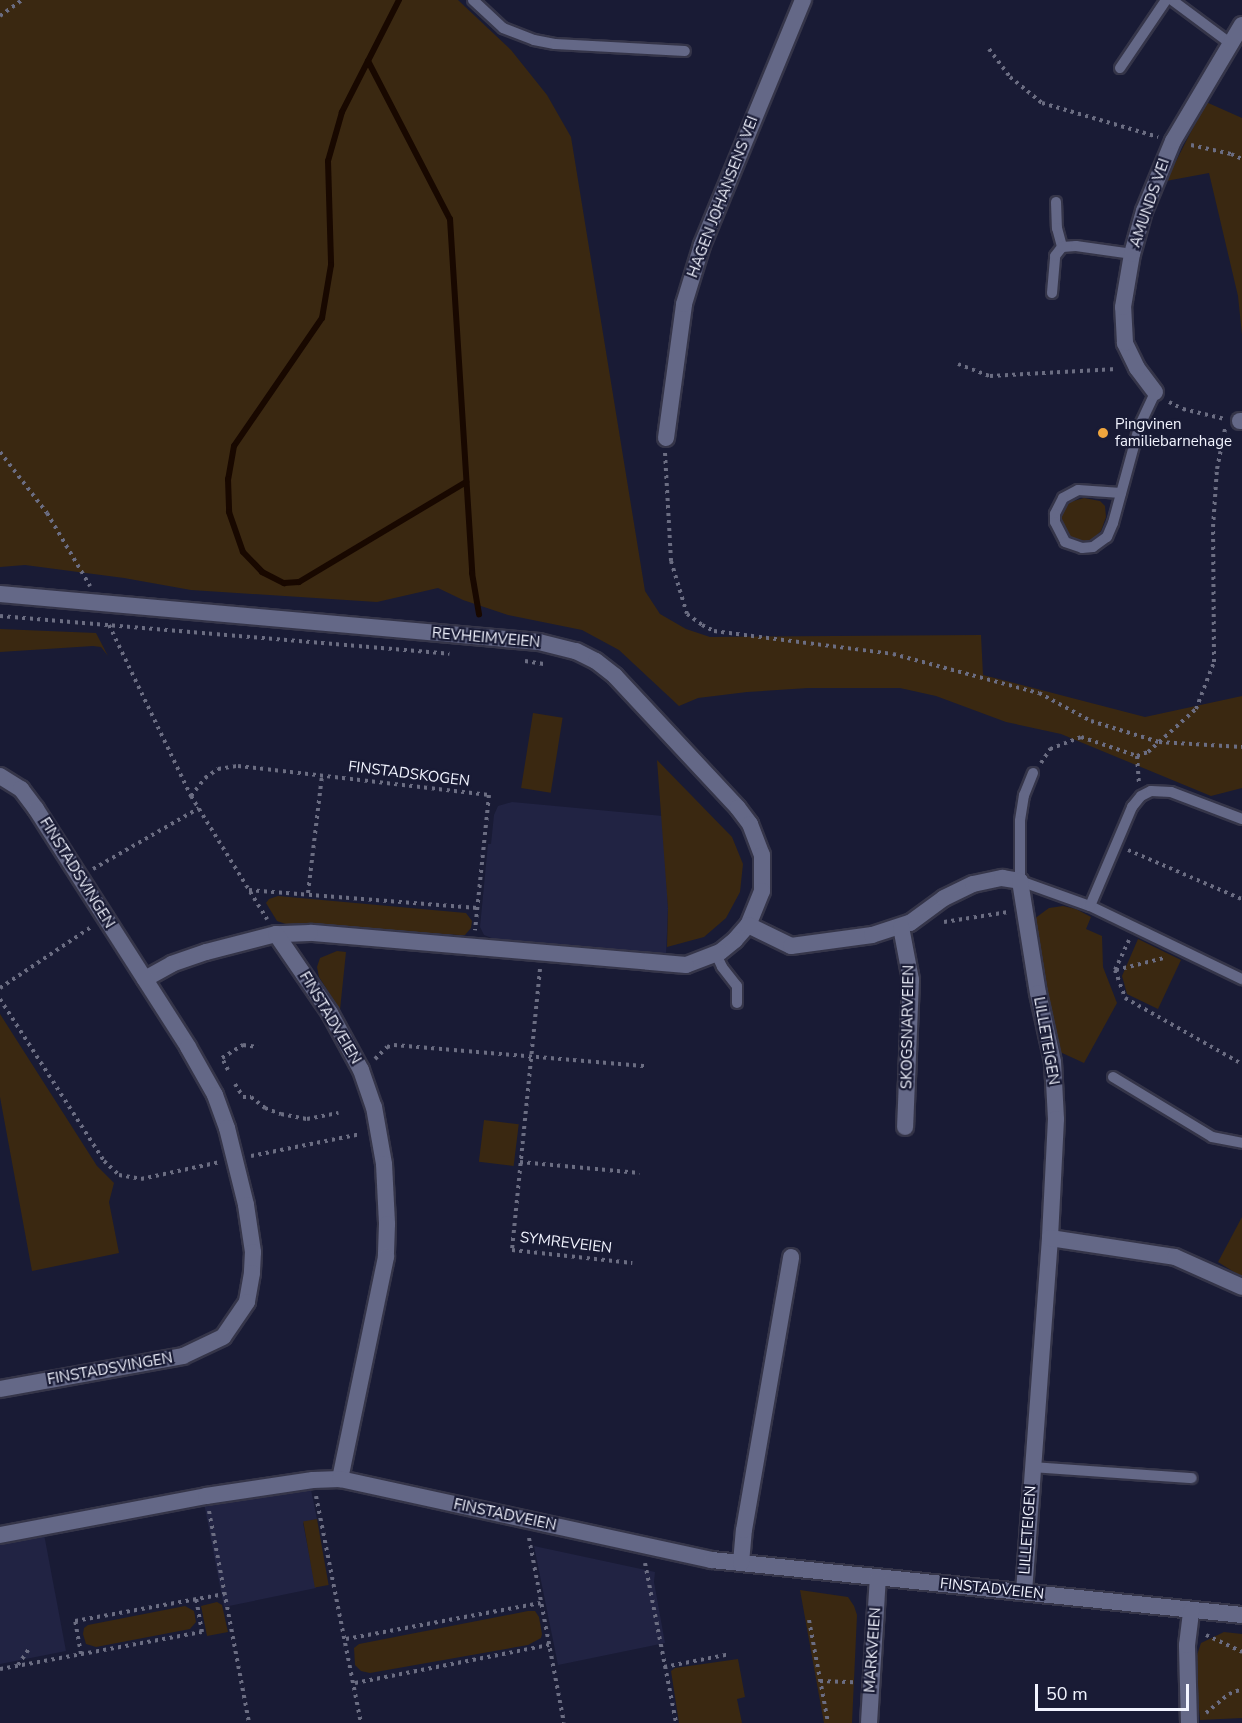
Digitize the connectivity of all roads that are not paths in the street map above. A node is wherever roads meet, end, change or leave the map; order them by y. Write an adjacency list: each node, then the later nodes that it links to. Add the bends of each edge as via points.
1 (473, 0): 7 (lane, via 503,28 534,40)
2 (803, 0): 14 (street, HAGEN JOHANSENS VEI, via 702,245 684,304)
3 (1166, 0): 8 (lane)
4 (1172, 0): 6 (lane)
5 (1242, 25): 6 (street, AMUNDS VEI)
6 (1230, 43): 11 (street, AMUNDS VEI, via 1173,141 1148,200)
7 (685, 51)
8 (1120, 68)
9 (1056, 202): 10 (lane)
10 (1062, 247): 11 (lane); 12 (lane, via 1055,256)
11 (1132, 254): 13 (street, AMUNDS VEI, via 1125,290 1125,343)
12 (1052, 293)
13 (1155, 392): 15 (lane, via 1139,427)
14 (666, 438)
15 (1120, 493): 15 (lane, via 1078,490 1063,498 1055,522 1065,542 1082,548 1103,541 1113,523)
16 (0, 594): 22 (street, REVHEIMVEIEN, via 539,642 585,655 615,676 750,824 760,846 764,873 760,898)
17 (1033, 772): 20 (lane, via 1020,821)
18 (0, 776): 26 (street, FINSTADSVINGEN, via 27,796)
19 (1242, 819): 21 (lane, via 1171,792 1151,791 1142,796 1132,807)
20 (1020, 880): 21 (lane); 23 (street, via 1002,878 973,884 952,893); 32 (street, LILLETEIGEN, via 1055,1079)
21 (1090, 906): 27 (lane)
22 (748, 925): 23 (street, via 791,946); 25 (street, REVHEIMVEIEN)
23 (901, 927): 30 (street, SKOGSNARVEIEN, via 911,980)
24 (276, 934): 25 (street, REVHEIMVEIEN, via 335,934 637,962 686,964); 26 (street, via 206,952); 38 (street, FINSTADVEIEN, via 349,1045 367,1084 379,1130 387,1195 386,1257)
25 (716, 954): 28 (lane, via 737,986)
26 (145, 979): 35 (street, FINSTADSVINGEN, via 214,1095 227,1128 246,1205 252,1273 247,1302 223,1336 183,1356)
27 (1242, 979)
28 (737, 1004)
29 (1113, 1077): 31 (lane, via 1212,1137)
30 (905, 1127)
31 (1242, 1143)
32 (1050, 1238): 34 (street, via 1175,1257); 36 (street, LILLETEIGEN)
33 (791, 1257): 40 (street)
34 (1242, 1287)
35 (0, 1389)
36 (1033, 1467): 37 (lane, LILLETEIGEN); 42 (street, LILLETEIGEN)
37 (1192, 1478)
38 (340, 1479): 39 (street, FINSTADVEIEN, via 206,1496); 40 (street, FINSTADVEIEN, via 645,1547)
39 (0, 1534)
40 (741, 1563): 41 (street, FINSTADVEIEN)
41 (878, 1577): 42 (street, FINSTADVEIEN); 46 (street, MARKVEIEN)
42 (1024, 1592): 43 (street, FINSTADVEIEN)
43 (1191, 1610): 44 (street, FINSTADVEIEN); 45 (street, via 1187,1645)
44 (1242, 1615)
45 (1189, 1720)
46 (869, 1723)

